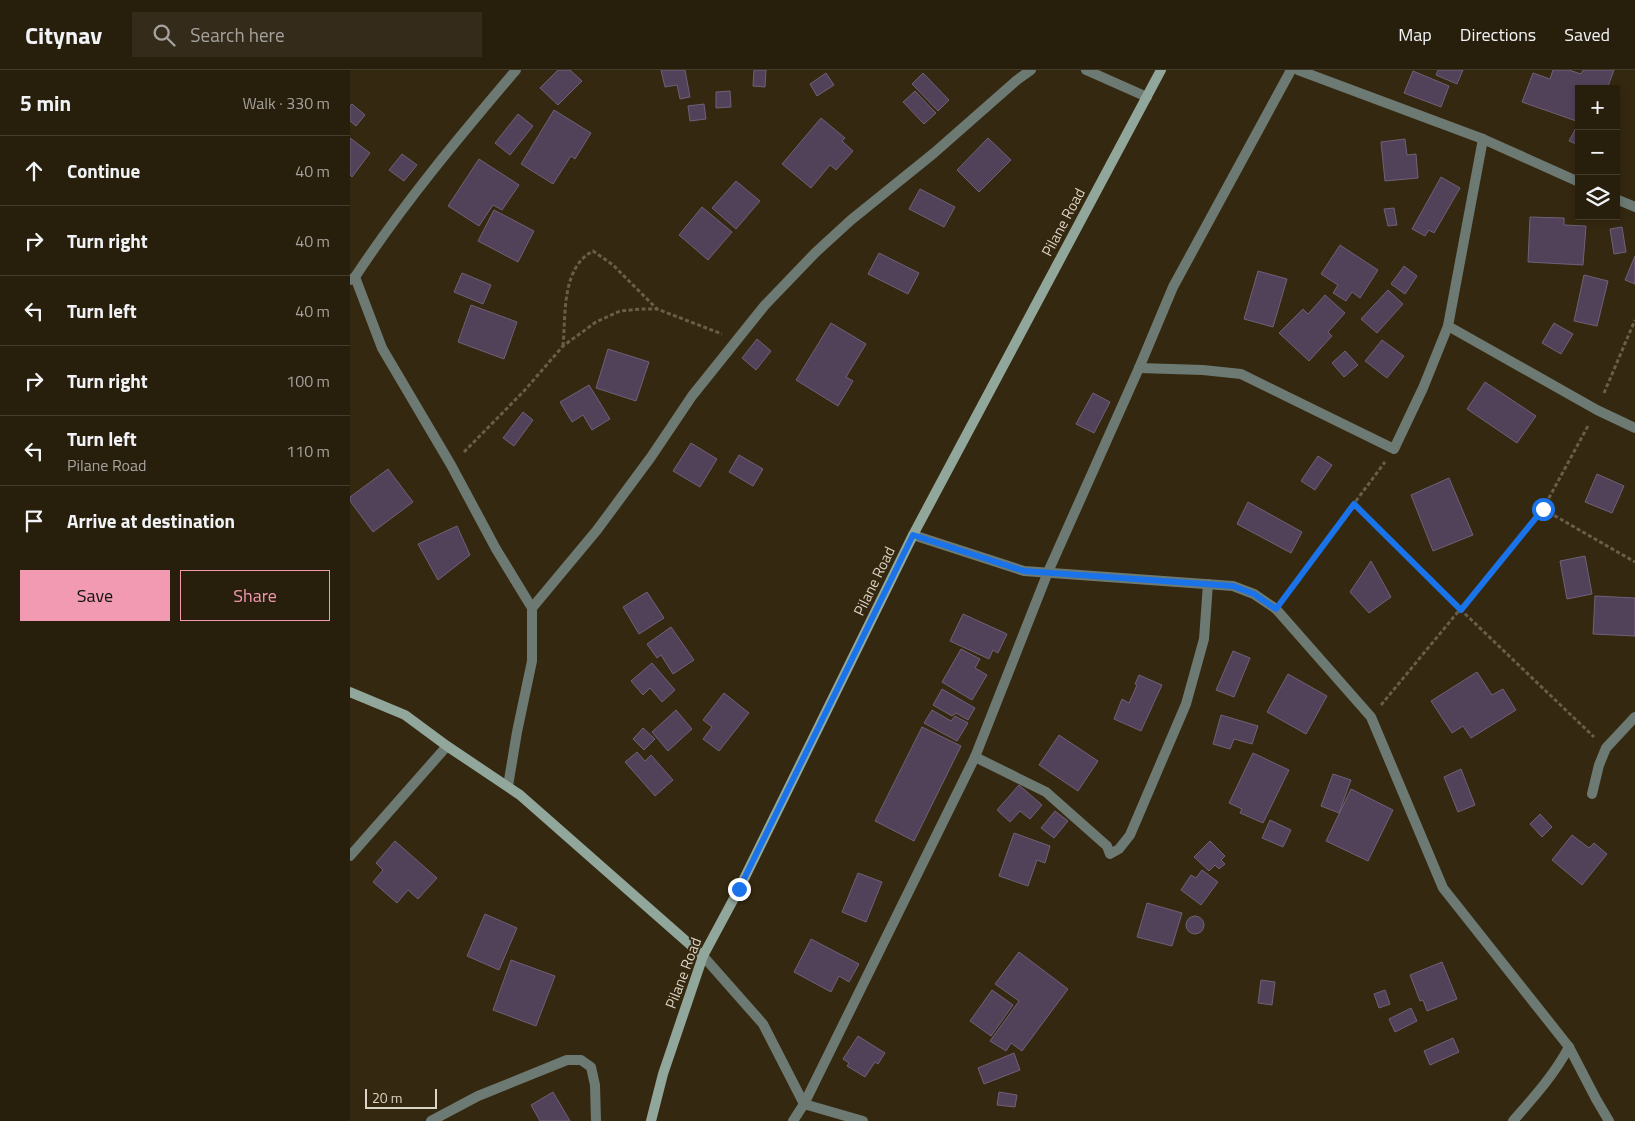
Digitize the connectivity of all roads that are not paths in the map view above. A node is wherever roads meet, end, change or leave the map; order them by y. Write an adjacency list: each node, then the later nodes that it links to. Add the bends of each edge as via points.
1 (516, 70): 12 (street, via 449,148)
2 (1031, 70): 19 (street, via 851,220 764,305 692,396 597,530)
3 (1086, 70): 7 (street)
4 (1161, 70): 7 (main road, Pilane Road)
5 (1290, 70): 14 (street, via 1173,287)
6 (1298, 70): 8 (street)
7 (1147, 96): 16 (main road, Pilane Road)
8 (1482, 139): 9 (street); 13 (street)
9 (1575, 180)
10 (1620, 201): 11 (street)
11 (1635, 207)
12 (352, 278): 19 (street, via 382,348)
13 (1448, 326): 14 (street, via 1394,449 1241,374); 15 (street)
14 (1139, 368): 17 (street)
15 (1635, 428)
16 (913, 535): 17 (street, via 1024,571); 27 (main road, Pilane Road)
17 (1048, 572): 18 (street); 23 (street)
18 (1208, 584): 23 (street, via 1204,639 1186,704 1130,835 1119,850 1110,854 1107,846 1046,792); 28 (street, via 1233,586 1254,594 1276,609 1371,717 1443,888)
19 (532, 608): 24 (street, via 532,662)
20 (350, 692): 22 (main road, via 405,715)
21 (1635, 717): 25 (street, via 1606,748)
22 (447, 746): 24 (main road); 26 (street)
23 (974, 757): 29 (street)
24 (508, 786): 27 (main road)
25 (1592, 794)
26 (350, 856)
27 (703, 956): 29 (street, via 763,1024); 32 (main road, Pilane Road, via 662,1074)
28 (1570, 1047): 35 (street, via 1542,1088); 36 (street)
29 (804, 1104): 33 (street); 34 (street)
30 (431, 1121): 31 (street, via 478,1096 567,1060 581,1060 591,1067)
31 (596, 1121)
32 (651, 1121)
33 (793, 1121)
34 (863, 1121)
35 (1513, 1121)
36 (1609, 1121)

